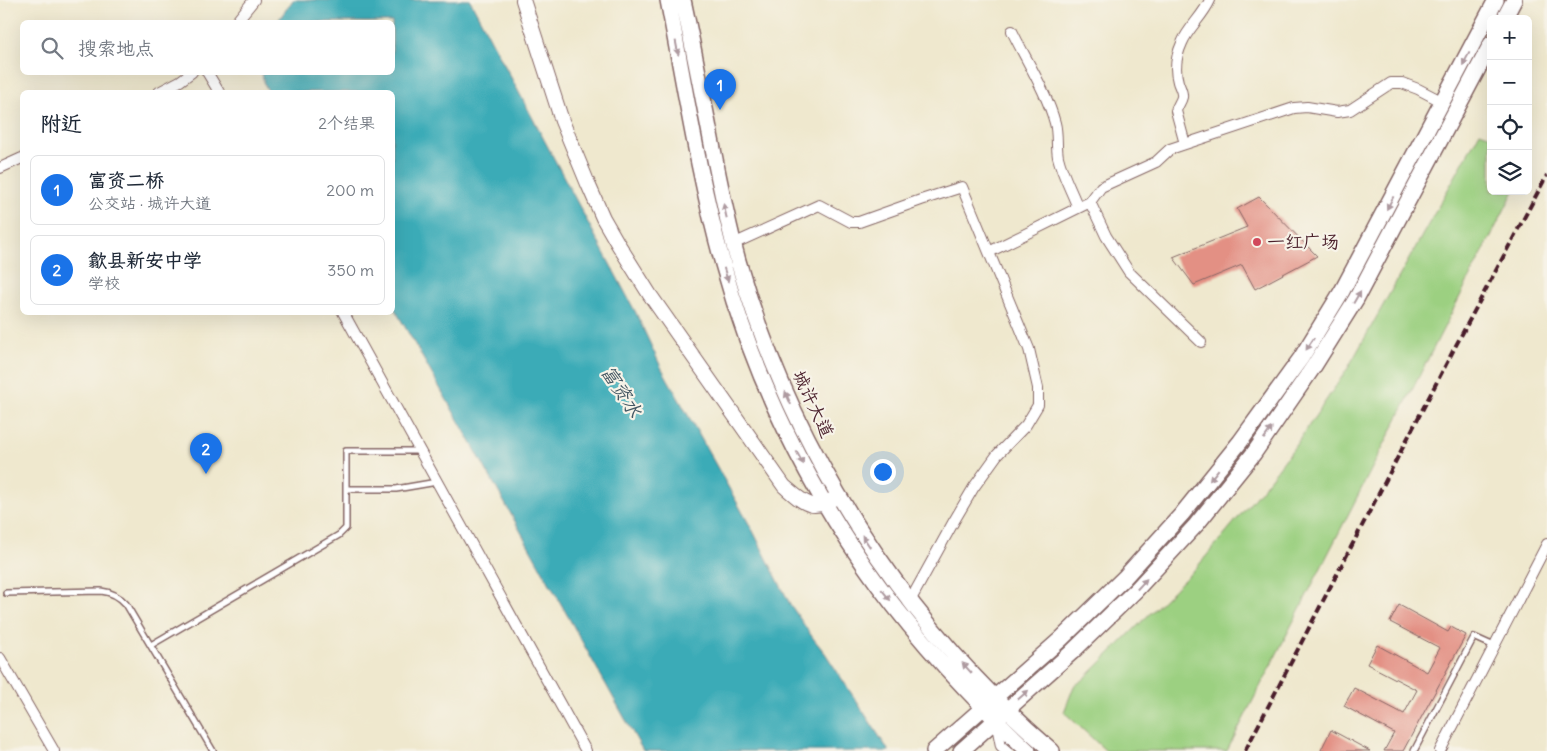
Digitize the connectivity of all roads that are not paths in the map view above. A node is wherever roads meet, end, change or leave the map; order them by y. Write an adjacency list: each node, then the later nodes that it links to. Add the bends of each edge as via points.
1 (254, 0): 9 (street)
2 (523, 0): 29 (street, via 573,150 618,244 784,486 806,504)
3 (668, 0): 29 (main road, 城许大道, one-way to 29, via 708,205 732,296 752,352 794,446)
4 (684, 0): 22 (main road, 城许大道, one-way to 4)
5 (1210, 0): 17 (street, via 1182,41 1175,65 1182,94 1176,112)
6 (1496, 0): 16 (main road, one-way to 16)
7 (1514, 0): 8 (main road)
8 (1506, 15)
9 (238, 20)
10 (1012, 32): 21 (street, via 1055,122 1058,158)
11 (1487, 52): 37 (main road, one-way to 11, via 1136,590 1196,525 1254,453 1356,299)
12 (188, 75): 14 (street)
13 (209, 75): 15 (street)
14 (163, 90)
15 (218, 90)
16 (1442, 102): 17 (street, via 1402,83 1391,83 1350,110 1294,108); 36 (main road, one-way to 36, via 1326,319 1240,442 1182,514 1124,578)
17 (1185, 144): 20 (street, via 1170,149 1156,162 1101,187)
18 (20, 159): 19 (street)
19 (0, 168)
20 (1090, 202): 21 (street); 25 (street, via 1106,236 1129,272)
21 (1078, 208): 23 (street)
22 (733, 244): 23 (street, via 819,205 851,222 860,222 962,187); 29 (main road, 城许大道, one-way to 22, via 774,365)
23 (989, 252): 32 (street, via 1030,349 1038,405 1026,425 997,454 974,487)
24 (345, 315): 26 (street)
25 (1201, 342)
26 (420, 451): 27 (street); 28 (lane, via 346,451)
27 (437, 482): 28 (lane, via 396,489); 41 (street)
28 (346, 489): 33 (lane, via 346,528 339,535)
29 (832, 500): 32 (main road, 城许大道, one-way to 29); 36 (main road, 城许大道, one-way to 36, via 857,555 880,588 937,658)
30 (1547, 544): 34 (street)
31 (6, 594): 33 (lane, via 112,593 126,604)
32 (910, 600): 36 (main road, 城许大道, one-way to 32)
33 (151, 645): 40 (lane)
34 (1494, 646): 47 (lane, via 1474,637); 48 (street)
35 (0, 658): 39 (street)
36 (989, 702): 37 (main road, 城许大道); 38 (main road, 城许大道); 42 (main road)
37 (1007, 710): 38 (main road); 46 (main road, 城许大道)
38 (996, 720): 43 (main road); 44 (street, via 1001,746); 45 (main road, 城许大道)
39 (54, 751)
40 (213, 751)
41 (586, 751)
42 (934, 751)
43 (961, 751)
44 (1007, 751)
45 (1028, 751)
46 (1052, 751)
47 (1414, 751)
48 (1440, 751)

